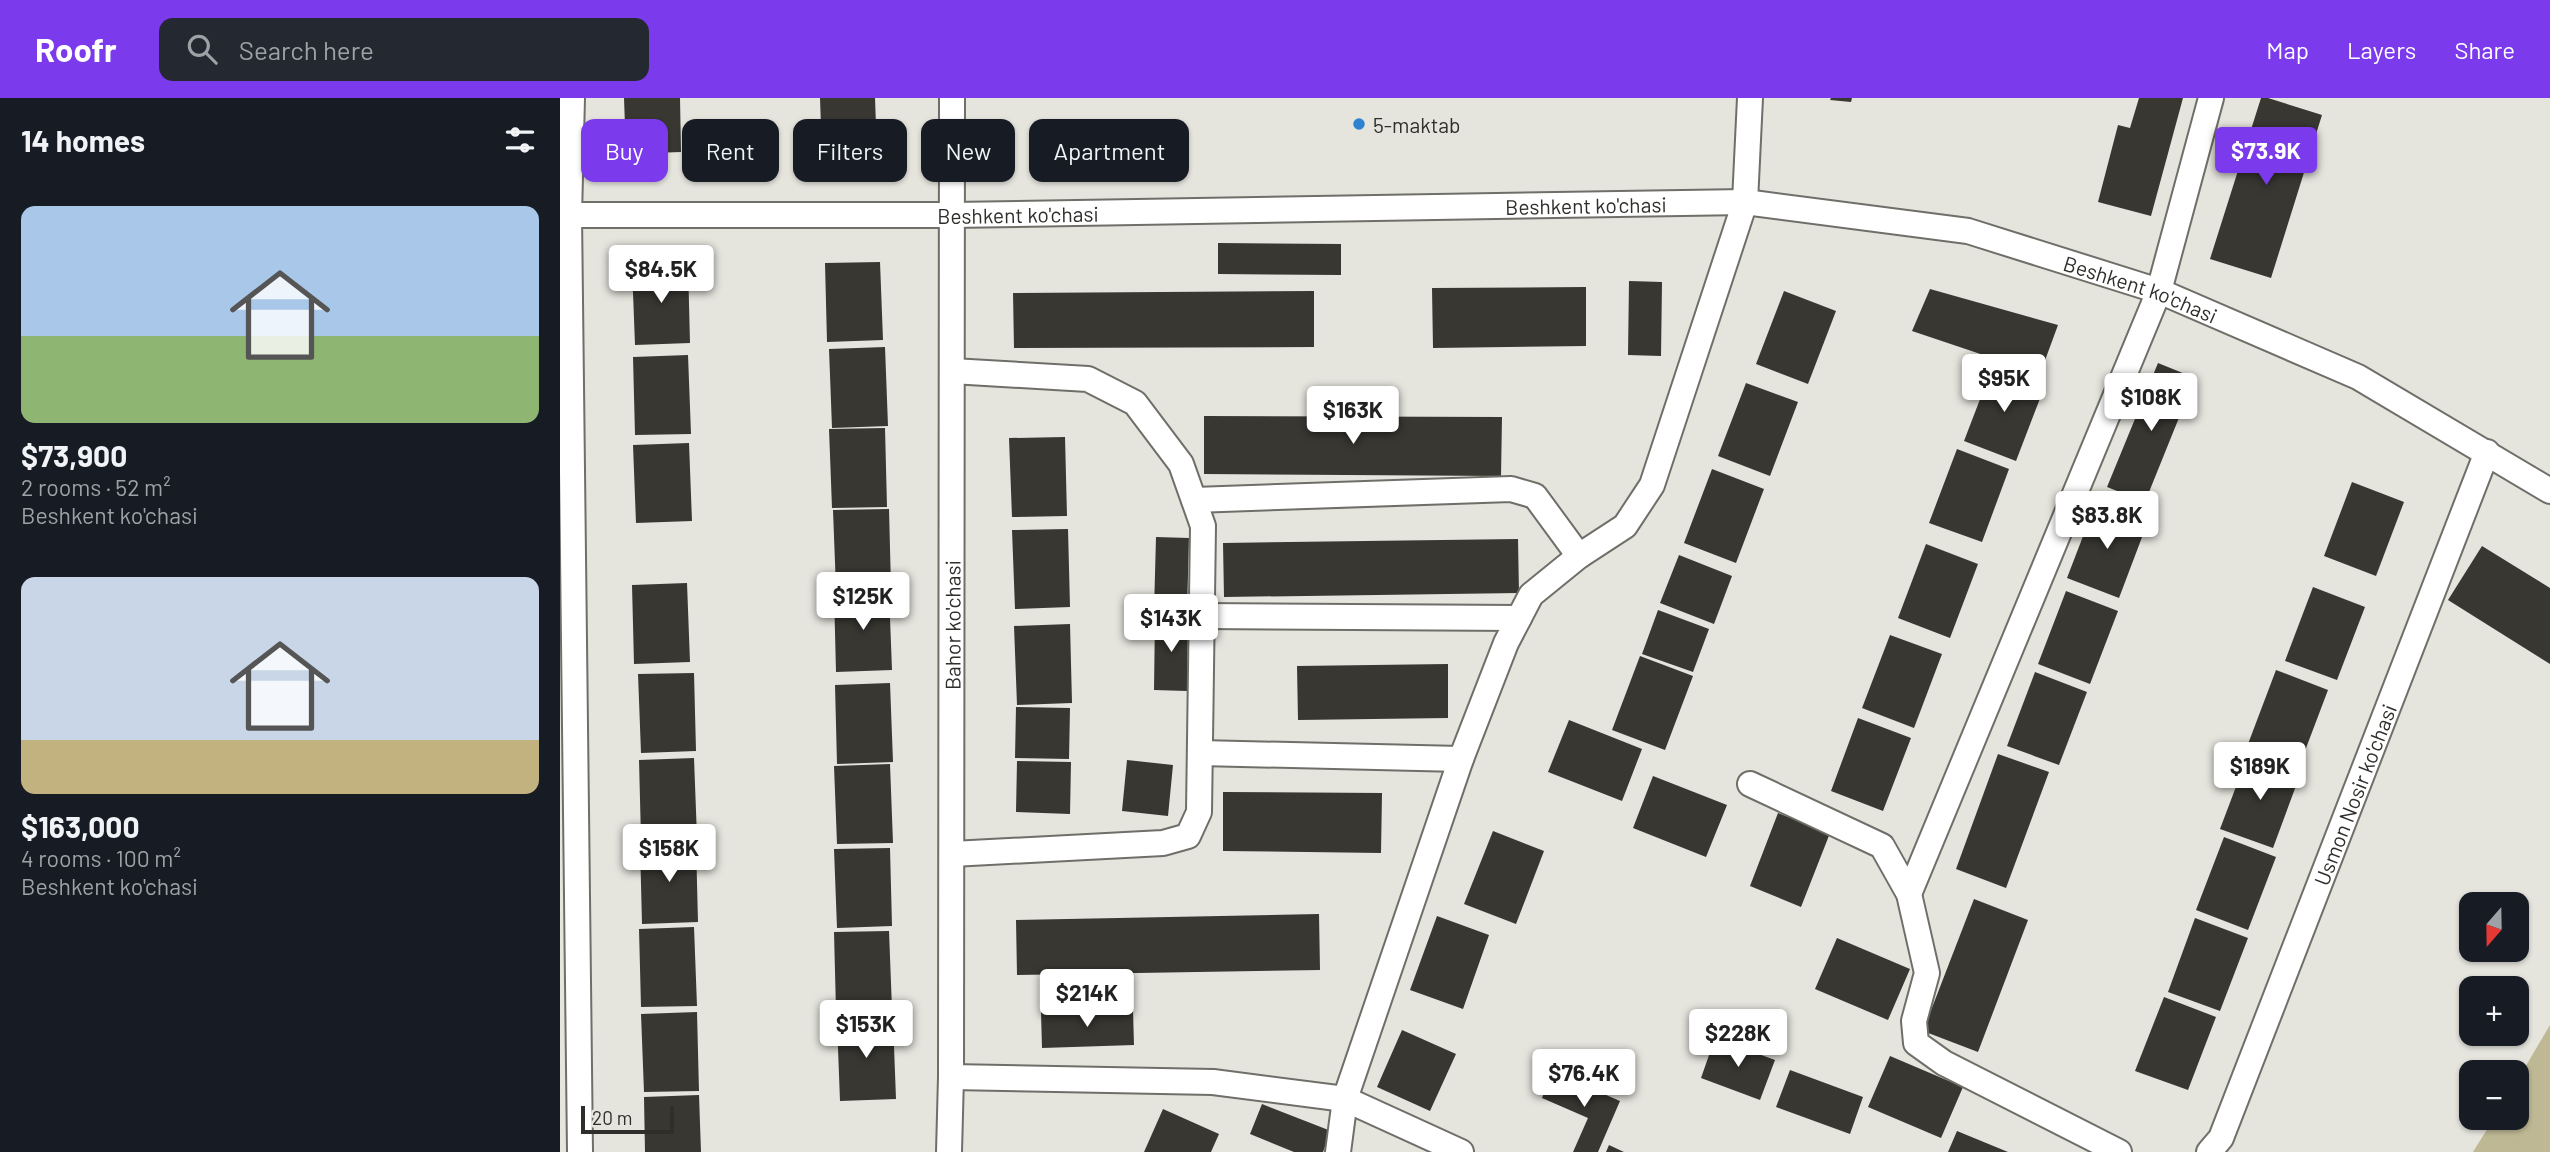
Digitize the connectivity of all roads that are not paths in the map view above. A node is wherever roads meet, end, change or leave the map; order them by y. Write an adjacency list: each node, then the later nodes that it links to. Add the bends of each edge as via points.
1 (572, 98): 6 (street)
2 (952, 98): 7 (street, Bahor ko'chasi)
3 (1750, 98): 5 (street)
4 (2211, 98): 8 (street)
5 (1745, 202): 7 (street, Beshkent ko'chasi); 8 (street, Beshkent ko'chasi, via 1968,231); 13 (street, via 1652,485 1625,526)
6 (565, 215): 7 (street, Beshkent ko'chasi); 21 (street)
7 (952, 215): 9 (street, Bahor ko'chasi)
8 (2159, 291): 10 (street, Beshkent ko'chasi, via 2358,377); 20 (street)
9 (952, 371): 12 (street, via 1088,379 1135,403 1181,464); 19 (street, Bahor ko'chasi)
10 (2487, 452): 11 (street, Beshkent ko'chasi); 24 (street, Usmon Nosir ko'chasi)
11 (2550, 491)
12 (1194, 500): 13 (street, via 1511,489 1535,496); 14 (street, via 1203,526)
13 (1579, 556): 15 (street, via 1531,595)
14 (1202, 616): 15 (street); 16 (street)
15 (1519, 618): 17 (street)
16 (1200, 753): 17 (street); 19 (street, via 1199,812 1188,836 1163,843)
17 (1461, 760): 23 (street)
18 (1750, 783): 20 (street, via 1882,846)
19 (952, 854): 22 (street, Bahor ko'chasi)
20 (1909, 894): 29 (street, via 1927,974 1914,1021 1916,1043 1944,1063)
21 (569, 1055): 25 (street)
22 (951, 1077): 23 (street, via 1213,1083); 26 (street, Bahor ko'chasi)
23 (1345, 1099): 27 (street); 28 (street)
24 (2215, 1145)
25 (580, 1152)
26 (948, 1152)
27 (1338, 1152)
28 (1461, 1152)
29 (2119, 1152)

